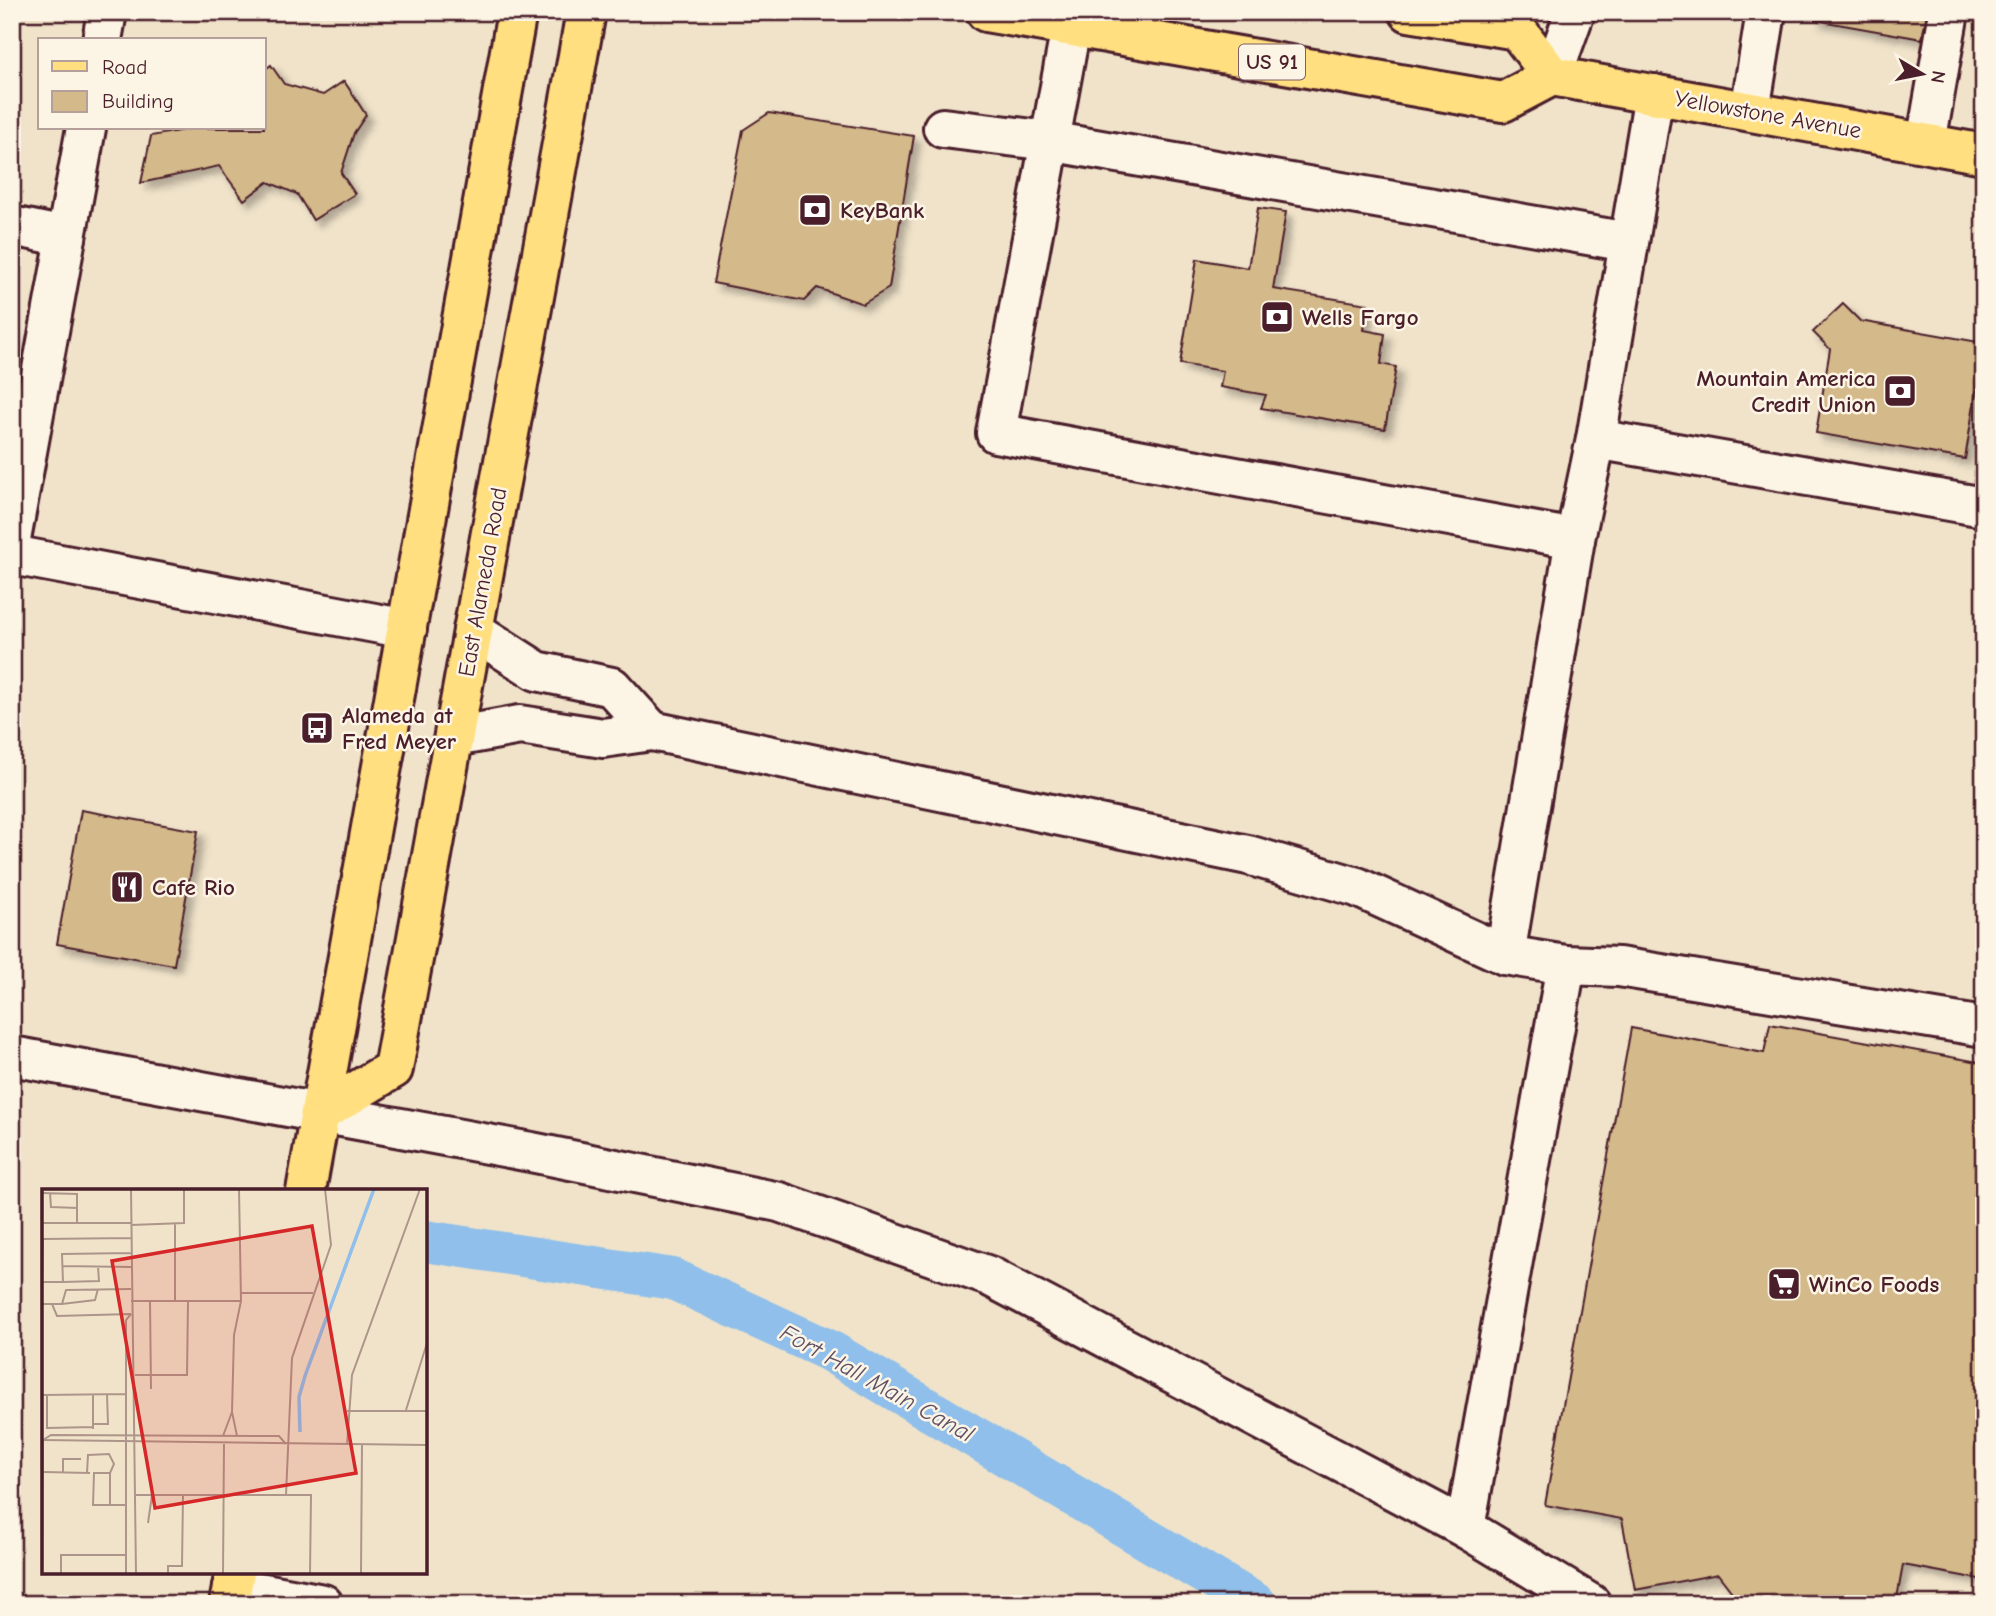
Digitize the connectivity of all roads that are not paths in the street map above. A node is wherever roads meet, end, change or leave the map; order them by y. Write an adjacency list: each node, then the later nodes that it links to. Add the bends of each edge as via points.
1 (107, 12): 10 (street)
2 (517, 12): 27 (main road)
3 (586, 12): 28 (main road, East Alameda Road)
4 (986, 12): 9 (main road, US 91)
5 (1409, 12): 11 (main road, via 1517,30)
6 (1576, 12): 11 (street)
7 (1766, 12): 13 (street)
8 (1949, 12): 17 (street)
9 (1072, 27): 11 (main road, US 91, via 1503,102); 16 (street)
10 (102, 38)
11 (1552, 76): 12 (main road, Yellowstone Avenue)
12 (1654, 94): 13 (main road, Yellowstone Avenue); 21 (street)
13 (1749, 111): 17 (main road, Yellowstone Avenue)
14 (943, 128): 16 (street)
15 (86, 130): 20 (street)
16 (1049, 141): 21 (street); 25 (street, via 996,433)
17 (1926, 143): 18 (main road, Yellowstone Avenue)
18 (1984, 153)
19 (12, 226): 20 (street)
20 (66, 237): 24 (street)
21 (1628, 242): 22 (street)
22 (1596, 439): 23 (street); 25 (street)
23 (1984, 507)
24 (12, 534)
25 (1575, 539): 31 (street)
26 (12, 555): 27 (street)
27 (407, 629): 35 (main road)
28 (473, 629): 29 (street, via 537,671 612,687); 30 (main road, East Alameda Road)
29 (652, 731): 30 (street, via 603,738 520,725); 31 (street, via 1248,855 1357,887)
30 (454, 737): 35 (main road, East Alameda Road, via 393,1069)
31 (1505, 955): 32 (street)
32 (1566, 965): 33 (street, via 1619,967); 37 (street)
33 (1984, 1027)
34 (12, 1056): 35 (street)
35 (320, 1113): 36 (main road); 37 (street, via 779,1202 989,1276)
36 (306, 1189)
37 (1465, 1528): 40 (street)
38 (232, 1587): 39 (street)
39 (323, 1604)
40 (1591, 1604)

